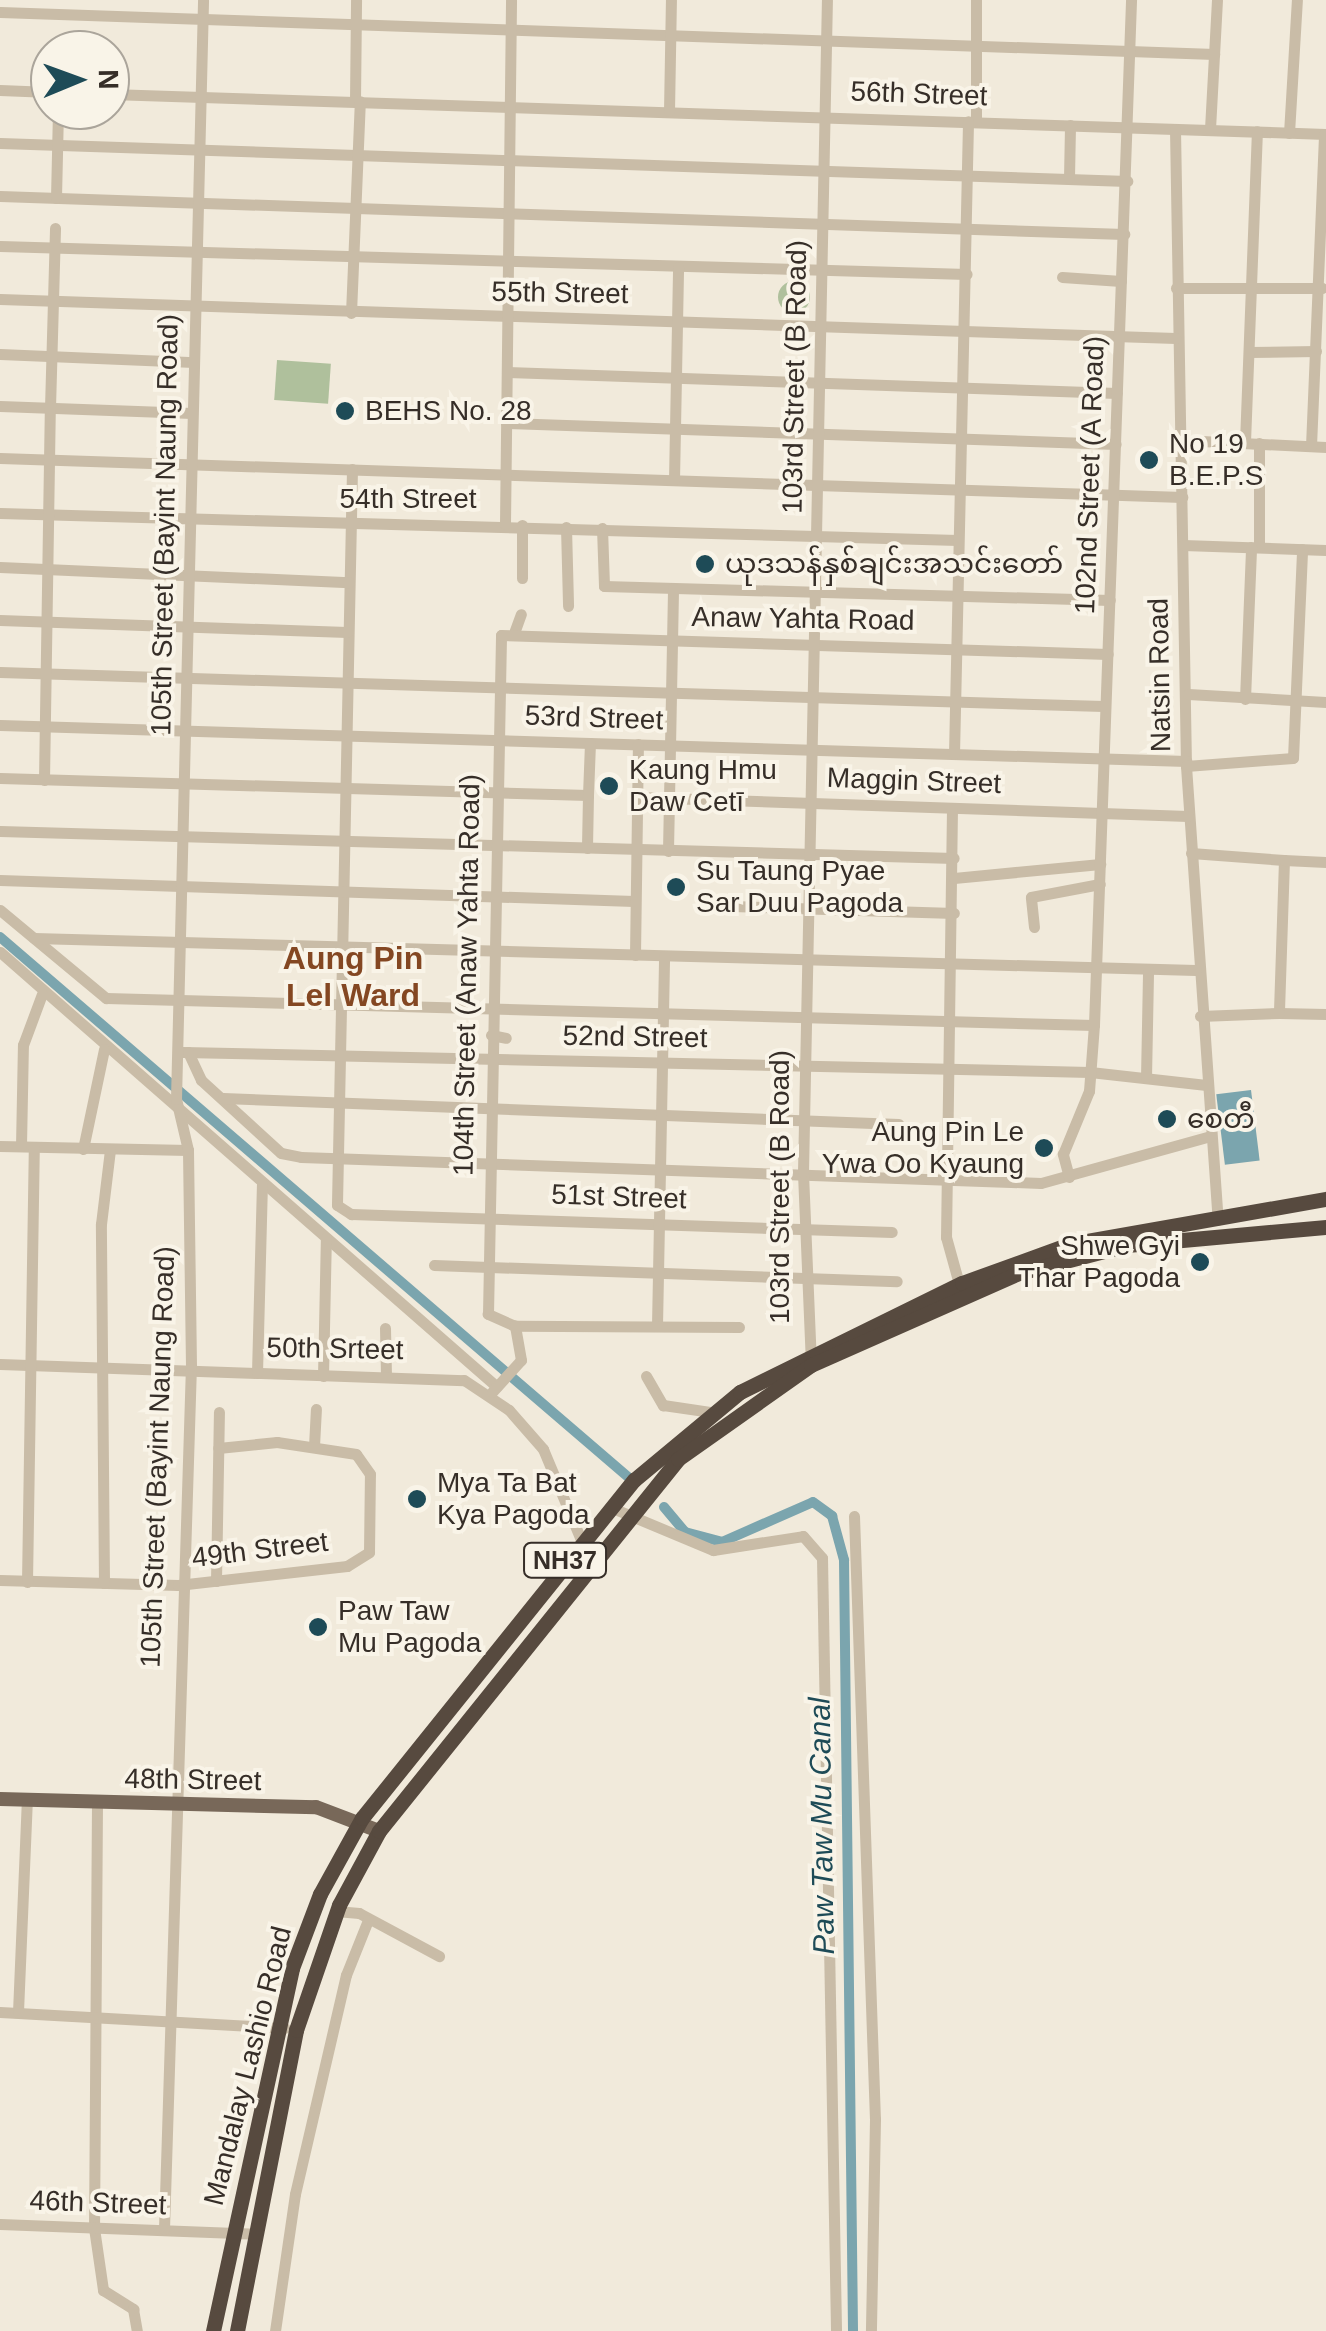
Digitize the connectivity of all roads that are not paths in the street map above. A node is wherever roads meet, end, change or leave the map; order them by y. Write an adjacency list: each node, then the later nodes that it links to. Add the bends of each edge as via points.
1 (203, 0): 11 (street, 105th Street (Bayint Naung Road))
2 (356, 0): 12 (street)
3 (511, 0): 13 (street)
4 (671, 0): 14 (street)
5 (827, 0): 15 (street, 103rd Street (B Road))
6 (976, 0): 16 (street)
7 (1131, 0): 17 (street, 102nd Street (A Road))
8 (1217, 0): 18 (street)
9 (1297, 0): 34 (street)
10 (0, 12): 11 (street)
11 (202, 19): 12 (street); 22 (street, 105th Street (Bayint Naung Road))
12 (356, 25): 13 (street); 23 (street)
13 (510, 32): 14 (street); 24 (street)
14 (671, 34): 15 (street); 25 (street)
15 (826, 37): 16 (street); 26 (street, 103rd Street (B Road))
16 (976, 43): 17 (street); 27 (street)
17 (1129, 50): 18 (street); 29 (street, 102nd Street (A Road))
18 (1214, 54): 31 (street)
19 (0, 90): 20 (street)
20 (30, 91)
21 (130, 94): 22 (street, 56th Street)
22 (200, 96): 23 (street, 56th Street); 38 (street, 105th Street (Bayint Naung Road))
23 (357, 101): 24 (street, 56th Street); 39 (street)
24 (510, 107): 25 (street, 56th Street); 40 (street)
25 (669, 112): 26 (street, 56th Street)
26 (825, 116): 27 (street, 56th Street); 41 (street, 103rd Street (B Road))
27 (972, 121): 28 (street, 56th Street); 42 (street)
28 (1070, 124): 29 (street, 56th Street); 43 (street)
29 (1127, 127): 30 (street, 56th Street); 44 (street, 102nd Street (A Road))
30 (1175, 129): 31 (street, 56th Street); 65 (street, Natsin Road)
31 (1210, 129): 33 (street, 56th Street)
32 (58, 130): 37 (street)
33 (1257, 131): 34 (street, 56th Street); 64 (street)
34 (1289, 133): 35 (street, 56th Street)
35 (1325, 134): 66 (street)
36 (0, 143): 37 (street)
37 (58, 145): 38 (street); 46 (street)
38 (199, 151): 39 (street); 47 (street, 105th Street (Bayint Naung Road))
39 (356, 154): 40 (street); 48 (street)
40 (509, 158): 41 (street); 49 (street)
41 (823, 172): 42 (street); 50 (street, 103rd Street (B Road))
42 (966, 174): 43 (street); 51 (street)
43 (1069, 178): 44 (street)
44 (1127, 181): 53 (street, 102nd Street (A Road))
45 (0, 196): 46 (street)
46 (56, 198): 47 (street)
47 (198, 202): 48 (street); 56 (street, 105th Street (Bayint Naung Road))
48 (354, 207): 49 (street); 57 (street)
49 (508, 209): 50 (street); 58 (street)
50 (823, 219): 51 (street); 60 (street, 103rd Street (B Road))
51 (967, 224): 53 (street); 61 (street)
52 (55, 228): 55 (street)
53 (1124, 234): 63 (street, 102nd Street (A Road))
54 (0, 246): 55 (street)
55 (55, 248): 56 (street); 68 (street)
56 (197, 252): 57 (street); 69 (street, 105th Street (Bayint Naung Road))
57 (353, 256): 58 (street); 70 (street)
58 (508, 263): 59 (street); 71 (street)
59 (678, 267): 60 (street); 72 (street)
60 (822, 271): 61 (street); 73 (street, 103rd Street (B Road))
61 (967, 274): 74 (street)
62 (1062, 277): 63 (street)
63 (1122, 280): 75 (street, 102nd Street (A Road))
64 (1252, 287): 65 (street); 66 (street); 78 (street)
65 (1176, 288): 76 (street, Natsin Road)
66 (1322, 288): 77 (street)
67 (0, 299): 68 (street, 55th Street)
68 (54, 300): 69 (street, 55th Street); 80 (street)
69 (196, 306): 70 (street, 55th Street); 81 (street, 105th Street (Bayint Naung Road))
70 (351, 313): 71 (street, 55th Street)
71 (508, 317): 72 (street, 55th Street); 82 (street)
72 (677, 321): 73 (street, 55th Street); 83 (street)
73 (821, 326): 74 (street, 55th Street); 84 (street, 103rd Street (B Road))
74 (967, 329): 75 (street, 55th Street); 85 (street)
75 (1120, 336): 76 (street, 55th Street); 86 (street, 102nd Street (A Road))
76 (1176, 338): 94 (street, Natsin Road)
77 (1316, 351): 78 (street); 98 (street)
78 (1249, 352): 95 (street)
79 (0, 354): 80 (street)
80 (50, 356): 81 (street); 88 (street)
81 (194, 362): 89 (street, 105th Street (Bayint Naung Road))
82 (507, 372): 83 (street); 90 (street)
83 (677, 378): 84 (street); 91 (street)
84 (820, 382): 85 (street); 92 (street, 103rd Street (B Road))
85 (961, 385): 86 (street); 93 (street)
86 (1117, 393): 97 (street, 102nd Street (A Road))
87 (0, 406): 88 (street)
88 (50, 408): 89 (street); 101 (street)
89 (192, 413): 102 (street, 105th Street (Bayint Naung Road))
90 (506, 423): 91 (street); 104 (street)
91 (676, 429): 92 (street); 105 (street)
92 (818, 434): 93 (street); 106 (street, 103rd Street (B Road))
93 (961, 437): 97 (street); 107 (street)
94 (1181, 440): 95 (street); 109 (street, Natsin Road)
95 (1245, 442): 96 (street)
96 (1259, 443): 98 (street); 121 (street)
97 (1116, 444): 108 (street, 102nd Street (A Road))
98 (1312, 446): 99 (street)
99 (1326, 447)
100 (0, 458): 101 (street)
101 (50, 460): 102 (street); 111 (street)
102 (192, 466): 103 (street); 112 (street, 105th Street (Bayint Naung Road))
103 (352, 468): 104 (street); 115 (street)
104 (506, 475): 105 (street); 113 (street)
105 (674, 480): 106 (street)
106 (818, 484): 107 (street); 118 (street, 103rd Street (B Road))
107 (960, 489): 108 (street); 119 (street)
108 (1115, 494): 109 (street); 132 (street, 102nd Street (A Road))
109 (1182, 497): 120 (street, Natsin Road)
110 (0, 513): 111 (street, 54th Street)
111 (50, 515): 112 (street, 54th Street); 125 (street)
112 (190, 520): 115 (street, 54th Street); 126 (street, 105th Street (Bayint Naung Road))
113 (506, 524): 114 (street, 54th Street); 115 (street, 54th Street)
114 (522, 524): 116 (street, 54th Street); 127 (street)
115 (350, 525): 128 (street)
116 (566, 527): 117 (street, 54th Street); 133 (street)
117 (602, 528): 118 (street, 54th Street); 129 (street, via 602,585)
118 (816, 539): 119 (street, 54th Street); 130 (street, 103rd Street (B Road))
119 (958, 540): 131 (street)
120 (1183, 545): 121 (street); 151 (street, Natsin Road)
121 (1255, 547): 122 (street); 153 (street)
122 (1302, 549): 123 (street); 154 (street)
123 (1326, 550)
124 (0, 567): 125 (street)
125 (48, 569): 126 (street); 136 (street)
126 (189, 576): 128 (street); 137 (street, 105th Street (Bayint Naung Road))
127 (522, 578)
128 (349, 582): 138 (street)
129 (673, 588): 130 (street); 141 (street)
130 (816, 592): 131 (street); 142 (street, 103rd Street (B Road))
131 (958, 595): 132 (street); 143 (street)
132 (1110, 600): 144 (street, 102nd Street (A Road))
133 (568, 606)
134 (522, 614): 139 (street)
135 (0, 620): 136 (street)
136 (46, 622): 137 (street); 146 (street)
137 (188, 626): 138 (street); 147 (street, 105th Street (Bayint Naung Road))
138 (347, 632): 148 (street)
139 (514, 633): 140 (street, Anaw Yahta Road); 141 (street, Anaw Yahta Road)
140 (500, 638): 149 (street, 104th Street (Anaw Yahta Road))
141 (671, 640): 142 (street, Anaw Yahta Road); 150 (street)
142 (814, 646): 143 (street, Anaw Yahta Road); 152 (street, 103rd Street (B Road))
143 (957, 647): 144 (street, Anaw Yahta Road); 155 (street)
144 (1108, 654): 157 (street, 102nd Street (A Road))
145 (0, 672): 146 (street)
146 (44, 673): 147 (street); 159 (street)
147 (183, 678): 148 (street); 160 (street, 105th Street (Bayint Naung Road))
148 (343, 684): 149 (street); 161 (street)
149 (497, 686): 150 (street); 162 (street, 104th Street (Anaw Yahta Road))
150 (670, 693): 152 (street); 165 (street)
151 (1188, 694): 153 (street); 169 (street, Natsin Road)
152 (813, 698): 155 (street); 166 (street, 103rd Street (B Road))
153 (1245, 699): 154 (street)
154 (1296, 700): 156 (street); 169 (street, 53rd Street, via 1295,752 1286,764)
155 (954, 702): 157 (street); 167 (street)
156 (1326, 702)
157 (1103, 706): 168 (street, 102nd Street (A Road))
158 (0, 725): 159 (street, 53rd Street)
159 (44, 726): 160 (street, 53rd Street); 171 (street)
160 (185, 731): 161 (street, 53rd Street); 172 (street, 105th Street (Bayint Naung Road))
161 (344, 736): 162 (street, 53rd Street); 173 (street)
162 (498, 740): 163 (street, 53rd Street); 174 (street, 104th Street (Anaw Yahta Road))
163 (590, 743): 164 (street, 53rd Street); 175 (street)
164 (638, 744): 165 (street, 53rd Street); 176 (street)
165 (670, 745): 166 (street, 53rd Street); 177 (street)
166 (812, 750): 167 (street, 53rd Street); 178 (street, 103rd Street (B Road))
167 (954, 754): 168 (street, 53rd Street)
168 (1104, 758): 169 (street, 53rd Street); 180 (street, 102nd Street (A Road))
169 (1186, 764): 181 (street, Natsin Road)
170 (0, 778): 171 (street)
171 (44, 780): 172 (street)
172 (184, 787): 173 (street); 183 (street, 105th Street (Bayint Naung Road))
173 (343, 788): 174 (street); 184 (street)
174 (496, 794): 175 (street); 185 (street, 104th Street (Anaw Yahta Road))
175 (588, 795): 186 (street)
176 (637, 797): 177 (street, Maggin Street); 187 (street)
177 (669, 798): 178 (street, Maggin Street); 188 (street)
178 (811, 803): 179 (street, Maggin Street); 190 (street, 103rd Street (B Road))
179 (952, 808): 180 (street, Maggin Street); 191 (street)
180 (1102, 813): 181 (street, Maggin Street); 194 (street, 102nd Street (A Road))
181 (1188, 816): 189 (street, Natsin Road)
182 (0, 831): 183 (street)
183 (182, 838): 184 (street); 198 (street, 105th Street (Bayint Naung Road))
184 (342, 840): 185 (street); 199 (street)
185 (495, 845): 186 (street); 200 (street, 104th Street (Anaw Yahta Road))
186 (587, 848): 187 (street)
187 (634, 849): 188 (street); 201 (street)
188 (668, 851): 190 (street)
189 (1191, 853): 192 (street); 218 (street, Natsin Road)
190 (810, 855): 191 (street); 203 (street, 103rd Street (B Road))
191 (954, 858): 195 (street)
192 (1284, 860): 193 (street); 224 (street)
193 (1326, 862)
194 (1100, 864): 195 (street); 197 (street, 102nd Street (A Road))
195 (954, 878): 205 (street)
196 (0, 880): 198 (street)
197 (1100, 884): 206 (street, via 1030,897); 216 (street, 102nd Street (A Road))
198 (181, 888): 199 (street); 208 (street, 105th Street (Bayint Naung Road))
199 (340, 892): 200 (street); 209 (street)
200 (494, 895): 201 (street); 210 (street, 104th Street (Anaw Yahta Road))
201 (634, 901): 212 (street)
202 (700, 905): 203 (street)
203 (809, 908): 205 (street); 214 (street, 103rd Street (B Road))
204 (0, 910): 207 (street)
205 (954, 913): 215 (street)
206 (1034, 927)
207 (34, 938): 208 (street); 220 (street, via 101,996)
208 (180, 943): 209 (street); 220 (street, 105th Street (Bayint Naung Road))
209 (339, 947): 210 (street); 221 (street)
210 (492, 951): 212 (street); 222 (street, 104th Street (Anaw Yahta Road))
211 (0, 952): 219 (street)
212 (635, 955): 213 (street)
213 (664, 956): 214 (street); 223 (street)
214 (808, 960): 215 (street); 227 (street, 103rd Street (B Road))
215 (954, 964): 216 (street); 228 (street)
216 (1096, 969): 217 (street); 229 (street, 102nd Street (A Road))
217 (1148, 969): 218 (street); 240 (street)
218 (1196, 970): 226 (street, Natsin Road)
219 (42, 994): 232 (street); 251 (street, via 24,1045)
220 (179, 998): 221 (street); 233 (street, 105th Street (Bayint Naung Road))
221 (337, 1001): 222 (street); 234 (street)
222 (492, 1005): 223 (street); 230 (street, 104th Street (Anaw Yahta Road))
223 (663, 1012): 227 (street); 236 (street)
224 (1280, 1013): 225 (street); 226 (street)
225 (1326, 1014)
226 (1200, 1016): 241 (street, Natsin Road)
227 (806, 1017): 228 (street); 237 (street, 103rd Street (B Road))
228 (952, 1022): 229 (street); 238 (street)
229 (1094, 1026): 239 (street, 102nd Street (A Road))
230 (490, 1034): 231 (street); 235 (street, 104th Street (Anaw Yahta Road))
231 (506, 1038)
232 (104, 1049): 244 (street); 252 (street)
233 (184, 1052): 234 (street, 52nd Street); 242 (street); 244 (street, 105th Street (Bayint Naung Road))
234 (336, 1055): 235 (street, 52nd Street); 243 (street)
235 (490, 1058): 236 (street, 52nd Street); 245 (street, 104th Street (Anaw Yahta Road))
236 (662, 1062): 237 (street, 52nd Street); 246 (street)
237 (804, 1066): 238 (street, 52nd Street); 247 (street, 103rd Street (B Road))
238 (948, 1068): 239 (street, 52nd Street); 260 (street)
239 (1090, 1072): 240 (street, 52nd Street); 259 (street, 102nd Street (A Road), via 1063,1154)
240 (1146, 1078): 241 (street, 52nd Street)
241 (1206, 1085): 249 (street, Natsin Road)
242 (223, 1098): 243 (street); 255 (street, via 281,1153)
243 (335, 1103): 245 (street); 255 (street)
244 (177, 1105): 254 (street, 105th Street (Bayint Naung Road)); 261 (street)
245 (488, 1106): 246 (street); 256 (street, 104th Street (Anaw Yahta Road))
246 (660, 1114): 247 (street); 257 (street)
247 (804, 1120): 248 (street); 258 (street, 103rd Street (B Road))
248 (898, 1124)
249 (1210, 1136): 259 (street, via 1144,1147); 264 (street, Natsin Road)
250 (0, 1146): 251 (street)
251 (27, 1147): 252 (street); 282 (street)
252 (82, 1149): 253 (street)
253 (110, 1150): 254 (street); 284 (street, via 101,1224)
254 (188, 1150): 283 (street, 105th Street (Bayint Naung Road))
255 (333, 1158): 256 (street); 263 (street, 51st Street, via 343,1210)
256 (488, 1162): 257 (street); 263 (street, 104th Street (Anaw Yahta Road))
257 (660, 1169): 258 (street); 265 (street)
258 (803, 1172): 260 (street); 266 (street, 103rd Street (B Road))
259 (1069, 1177): 260 (street)
260 (945, 1178): 275 (street, via 947,1252)
261 (262, 1184): 269 (street); 285 (street)
262 (1326, 1199): 264 (highway, Mandalay Lashio Road / NH37)
263 (488, 1216): 265 (street, 51st Street); 271 (street, 104th Street (Anaw Yahta Road))
264 (1218, 1220): 275 (highway, Mandalay Lashio Road / NH37, via 1070,1244)
265 (660, 1224): 266 (street, 51st Street); 272 (street)
266 (803, 1228): 268 (street, 51st Street); 273 (street, 103rd Street (B Road))
267 (1326, 1228): 280 (highway, NH37, via 1070,1256)
268 (892, 1232)
269 (326, 1238): 287 (street); 289 (street)
270 (434, 1265): 271 (street)
271 (487, 1267): 272 (street); 276 (street, 104th Street (Anaw Yahta Road), via 488,1314)
272 (658, 1275): 273 (street); 277 (street)
273 (803, 1277): 274 (street); 280 (street, 103rd Street (B Road))
274 (897, 1281)
275 (960, 1284): 280 (highway, Mandalay Lashio Road / NH37)
276 (515, 1326): 277 (street); 289 (street, via 519,1364)
277 (657, 1326): 278 (street)
278 (740, 1327)
279 (385, 1328): 286 (street)
280 (809, 1360): 292 (highway, Mandalay Lashio Road / NH37); 295 (highway, NH37)
281 (0, 1364): 282 (street, 50th Srteet)
282 (31, 1365): 284 (street, 50th Srteet); 300 (street)
283 (191, 1366): 284 (street, 50th Srteet); 285 (street, 50th Srteet); 302 (street, 105th Street (Bayint Naung Road))
284 (104, 1368): 301 (street)
285 (257, 1373): 287 (street, 50th Srteet)
286 (386, 1374): 287 (street, 50th Srteet); 289 (street, 50th Srteet, via 451,1377)
287 (323, 1376)
288 (646, 1376): 292 (street, via 664,1406)
289 (493, 1391): 297 (street, 50th Srteet, via 543,1449)
290 (316, 1409): 293 (street)
291 (219, 1412): 294 (street)
292 (711, 1412): 295 (highway, Mandalay Lashio Road / NH37)
293 (314, 1446): 294 (street); 299 (street, 49th Street, via 356,1454 370,1474 369,1552 346,1566)
294 (218, 1448): 299 (street)
295 (617, 1511): 297 (highway, Mandalay Lashio Road / NH37); 308 (highway, NH37); 333 (street, via 712,1550 807,1537 822,1558)
296 (854, 1516): 334 (street, via 875,2119)
297 (581, 1540): 307 (highway, Mandalay Lashio Road / NH37)
298 (0, 1580): 300 (street, 49th Street)
299 (216, 1581): 302 (street, 49th Street)
300 (28, 1582): 301 (street, 49th Street)
301 (104, 1582): 302 (street, 49th Street)
302 (178, 1585): 306 (street, 105th Street (Bayint Naung Road))
303 (0, 1799): 304 (main road, 48th Street)
304 (27, 1800): 305 (main road, 48th Street); 317 (street)
305 (97, 1803): 306 (main road, 48th Street); 318 (street)
306 (172, 1806): 307 (main road, 48th Street, via 316,1807); 319 (street, 105th Street (Bayint Naung Road))
307 (362, 1818): 308 (main road, 48th Street); 309 (highway, Mandalay Lashio Road / NH37)
308 (379, 1830): 310 (highway, NH37)
309 (329, 1878): 310 (highway); 314 (highway, Mandalay Lashio Road / NH37)
310 (346, 1890): 311 (highway, NH37)
311 (336, 1911): 312 (street); 315 (highway, NH37)
312 (368, 1920): 313 (street); 332 (street, via 346,1975 295,2194)
313 (439, 1956)
314 (288, 1983): 315 (highway); 320 (highway, Mandalay Lashio Road / NH37)
315 (309, 1988): 321 (highway, NH37)
316 (0, 2012): 317 (street)
317 (18, 2012): 318 (street)
318 (98, 2016): 319 (street); 325 (street)
319 (169, 2021): 320 (street); 326 (street, 105th Street (Bayint Naung Road))
320 (279, 2026): 321 (street); 322 (highway, Mandalay Lashio Road / NH37)
321 (296, 2030): 323 (highway, NH37)
322 (247, 2169): 323 (highway); 327 (highway, Mandalay Lashio Road / NH37)
323 (268, 2172): 328 (highway, NH37)
324 (0, 2224): 325 (street, 46th Street)
325 (94, 2228): 326 (street, 46th Street); 329 (street, via 103,2290 133,2309)
326 (164, 2230): 327 (street, 46th Street)
327 (234, 2232): 328 (street, 46th Street); 330 (highway, Mandalay Lashio Road / NH37)
328 (257, 2234): 331 (highway, NH37)
329 (137, 2331)
330 (213, 2331)
331 (236, 2331)
332 (275, 2331)
333 (836, 2331)
334 (871, 2331)

